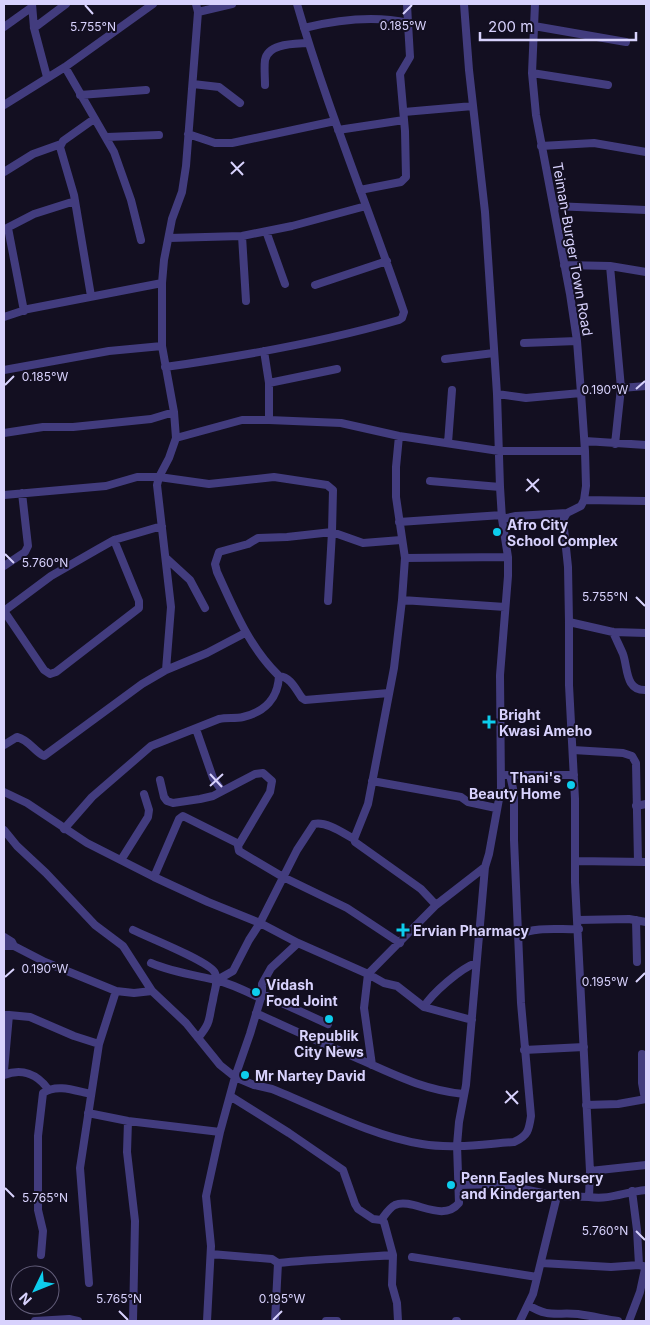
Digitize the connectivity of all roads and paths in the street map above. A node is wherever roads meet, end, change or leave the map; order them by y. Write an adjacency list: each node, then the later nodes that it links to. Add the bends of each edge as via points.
1 (66, 4): 13 (street)
2 (153, 4): 17 (street)
3 (232, 4): 9 (street)
4 (296, 4): 14 (street)
5 (407, 4): 10 (street)
6 (464, 4): 27 (street)
7 (535, 4): 11 (street, Teiman-Burger Town Road)
8 (32, 6): 12 (street); 13 (street)
9 (197, 8): 20 (street)
10 (408, 23): 14 (street, via 361,19); 28 (street, via 410,57 400,74)
11 (534, 26): 15 (street); 18 (street, Teiman-Burger Town Road)
12 (4, 27)
13 (34, 28): 19 (street)
14 (304, 28): 16 (street)
15 (626, 42)
16 (308, 43): 21 (street, via 288,44 271,51 265,58); 30 (street)
17 (65, 67): 19 (street); 24 (street)
18 (532, 73): 22 (street); 36 (street, Teiman-Burger Town Road)
19 (47, 77): 26 (street)
20 (193, 84): 25 (street, via 219,87); 32 (street)
21 (266, 85)
22 (608, 85)
23 (146, 90): 24 (street)
24 (80, 95): 29 (street)
25 (240, 103)
26 (4, 105)
27 (473, 106): 28 (street); 64 (street, via 485,212)
28 (404, 116): 31 (street); 39 (street, via 406,177 401,182)
29 (94, 119): 34 (street); 35 (street)
30 (335, 121): 31 (street); 32 (street, via 232,143 203,141)
31 (338, 130): 39 (street)
32 (188, 134): 47 (street, via 182,192)
33 (159, 135): 34 (street)
34 (107, 137): 48 (street, via 131,200)
35 (61, 144): 38 (street, via 33,154); 40 (street)
36 (542, 146): 37 (street, via 594,143); 42 (street, Teiman-Burger Town Road)
37 (646, 152)
38 (4, 172)
39 (360, 190): 41 (street)
40 (75, 201): 44 (street, via 34,214); 56 (street)
41 (366, 206): 45 (street); 49 (street)
42 (554, 206): 43 (street); 50 (street, Teiman-Burger Town Road)
43 (646, 210)
44 (6, 229): 58 (street)
45 (266, 231): 46 (street); 54 (street)
46 (242, 236): 47 (street); 57 (street)
47 (169, 238): 53 (street)
48 (141, 240)
49 (387, 261): 55 (street); 63 (street, via 404,312 402,318 356,333)
50 (564, 265): 51 (street); 60 (street, Teiman-Burger Town Road)
51 (610, 266): 52 (street); 71 (street)
52 (646, 272)
53 (162, 283): 56 (street); 62 (street)
54 (285, 284)
55 (315, 285)
56 (91, 296): 58 (street)
57 (246, 301)
58 (24, 311): 59 (street)
59 (4, 317)
60 (577, 341): 61 (street); 73 (street, Teiman-Burger Town Road)
61 (524, 343)
62 (162, 346): 66 (street); 68 (street, via 109,351)
63 (264, 351): 66 (street); 69 (street)
64 (494, 354): 65 (street); 74 (street)
65 (445, 359)
66 (166, 367): 75 (street)
67 (337, 369): 69 (street)
68 (4, 370)
69 (269, 383): 76 (street)
70 (646, 386): 71 (street)
71 (621, 388): 82 (street)
72 (452, 390): 81 (street)
73 (581, 393): 74 (street, via 526,398); 80 (street, Teiman-Burger Town Road)
74 (497, 394): 84 (street)
75 (174, 412): 77 (street, via 151,419 73,427 43,426); 79 (street)
76 (269, 420): 78 (street, via 341,423); 79 (street, via 242,420)
77 (4, 433)
78 (399, 436): 81 (street); 95 (street, via 396,498)
79 (176, 438): 86 (street)
80 (585, 441): 82 (street); 85 (street, Teiman-Burger Town Road)
81 (448, 444): 84 (street)
82 (614, 444): 83 (street)
83 (646, 445)
84 (499, 451): 85 (street); 88 (street)
85 (585, 451): 91 (street, Teiman-Burger Town Road)
86 (158, 477): 89 (street, via 137,477 95,487); 96 (street); 97 (street, via 209,484 274,477 327,485 333,490)
87 (430, 481): 88 (street)
88 (500, 487): 94 (street)
89 (22, 493): 90 (street); 103 (street, via 28,546 25,552)
90 (4, 495)
91 (584, 500): 92 (street); 93 (street, via 581,506)
92 (646, 501)
93 (567, 513): 94 (street); 108 (street, via 564,529)
94 (502, 517): 95 (street); 100 (street)
95 (399, 522): 99 (street)
96 (162, 526): 98 (street); 101 (street)
97 (332, 532): 99 (street, via 363,543); 105 (street); 110 (street, via 258,538 219,552 215,564 217,572)
98 (114, 540): 98 (street, via 51,576 4,611 50,674 139,608)
99 (401, 540): 102 (street)
100 (508, 557): 102 (street); 106 (street)
101 (166, 558): 107 (street, via 190,580); 112 (street, via 171,607)
102 (405, 558): 104 (street)
103 (4, 566)
104 (402, 600): 106 (street); 115 (street)
105 (328, 602)
106 (505, 607): 119 (street, via 500,675)
107 (205, 608)
108 (569, 622): 109 (street); 118 (street)
109 (612, 632): 111 (street); 114 (street, via 632,686)
110 (245, 633): 112 (street, via 188,663); 113 (street)
111 (646, 633)
112 (166, 670): 117 (street, via 44,756 23,738 18,737)
113 (279, 676): 115 (street, via 291,682 306,700); 116 (street, via 279,688 264,708 242,718 227,717)
114 (646, 690)
115 (389, 693): 123 (street)
116 (196, 729): 124 (street, via 213,778); 130 (street, via 151,746 92,797)
117 (4, 746)
118 (573, 750): 121 (street); 128 (street, via 632,756 636,763)
119 (501, 775): 120 (street); 129 (street)
120 (510, 775): 121 (street); 147 (street, via 514,793)
121 (574, 775): 135 (street)
122 (160, 780): 124 (street, via 167,801 200,799)
123 (372, 781): 129 (street, via 461,797 468,802); 132 (street, via 365,814)
124 (222, 791): 133 (street, via 255,774 263,773 272,781 270,792)
125 (4, 792): 130 (street, via 27,803)
126 (144, 794): 134 (street, via 148,817)
127 (646, 804): 128 (street)
128 (636, 806): 136 (street)
129 (496, 808): 137 (street, via 490,854)
130 (64, 829): 134 (street)
131 (4, 830): 159 (street, via 95,925 123,946)
132 (354, 839): 139 (street, via 324,824 314,824); 140 (street, via 421,888)
133 (239, 844): 138 (street, via 183,816); 139 (street, via 239,851)
134 (121, 860): 138 (street)
135 (575, 861): 136 (street); 141 (street)
136 (642, 862)
137 (485, 867): 140 (street); 155 (street)
138 (154, 877): 144 (street)
139 (283, 877): 144 (street); 150 (street, via 347,908)
140 (436, 905): 150 (street)
141 (578, 920): 142 (street); 145 (street)
142 (636, 920): 143 (street); 153 (street)
143 (646, 922)
144 (260, 923): 149 (street); 157 (street, via 233,971)
145 (579, 929): 147 (street, via 537,930); 168 (street)
146 (133, 930): 157 (street, via 207,965 213,969)
147 (519, 935): 169 (street)
148 (4, 937): 152 (street)
149 (298, 943): 156 (street); 160 (street, via 271,968 262,984)
150 (400, 943): 156 (street)
151 (4, 946): 152 (street)
152 (14, 946): 158 (street)
153 (637, 962)
154 (151, 963): 157 (street, via 174,972)
155 (476, 963): 161 (street, via 456,974 430,997); 164 (street)
156 (368, 974): 161 (street, via 396,986); 171 (street, via 364,1008)
157 (217, 980): 160 (street); 166 (street, via 208,1026)
158 (116, 991): 159 (street); 167 (street)
159 (152, 991): 166 (street)
160 (261, 996): 162 (street); 165 (street)
161 (424, 1007): 164 (street)
162 (256, 1013): 171 (street); 174 (street)
163 (6, 1015): 167 (street, via 32,1018); 172 (street)
164 (472, 1020): 177 (street)
165 (328, 1024)
166 (198, 1038): 174 (street, via 220,1065)
167 (99, 1044): 176 (street)
168 (584, 1047): 169 (street); 180 (street)
169 (524, 1050): 184 (street, via 530,1129 514,1142)
170 (642, 1054): 179 (street)
171 (372, 1065): 177 (street, via 425,1087)
172 (4, 1071)
173 (4, 1075): 175 (street, via 19,1071 32,1074)
174 (235, 1077): 178 (street); 184 (street, via 272,1088 392,1137 422,1144)
175 (48, 1089): 176 (street); 194 (street, via 41,1100 38,1136)
176 (92, 1094): 181 (street)
177 (464, 1094): 184 (street)
178 (230, 1096): 183 (street); 192 (street, via 344,1170 358,1209 373,1219)
179 (645, 1099): 180 (street)
180 (586, 1105): 186 (street)
181 (88, 1112): 182 (street); 201 (street, via 80,1168)
182 (128, 1121): 183 (street); 205 (street, via 127,1152 135,1221)
183 (220, 1132): 193 (street, via 206,1196)
184 (457, 1146): 187 (street)
185 (646, 1165): 186 (street)
186 (590, 1171): 191 (street)
187 (459, 1185): 190 (street, via 500,1184); 192 (street, via 459,1203 454,1208 436,1211 396,1204)
188 (646, 1190): 189 (street)
189 (632, 1191): 191 (street, via 609,1198); 199 (street)
190 (557, 1196): 191 (street); 198 (street)
191 (589, 1196)
192 (382, 1220): 195 (street)
193 (212, 1254): 197 (street); 206 (street)
194 (41, 1255)
195 (393, 1255): 197 (street); 210 (street, via 392,1284)
196 (412, 1257): 200 (street)
197 (278, 1262): 207 (street)
198 (541, 1263): 199 (street, via 611,1267); 200 (street)
199 (639, 1265): 213 (street, via 645,1270)
200 (537, 1277): 202 (street)
201 (89, 1283)
202 (528, 1305): 211 (street); 212 (street, via 551,1314 578,1314)
203 (35, 1321): 204 (street)
204 (78, 1321)
205 (133, 1321)
206 (207, 1321)
207 (276, 1321)
208 (326, 1321): 209 (street)
209 (337, 1321)
210 (398, 1321)
211 (520, 1321)
212 (618, 1321)
213 (629, 1321)

